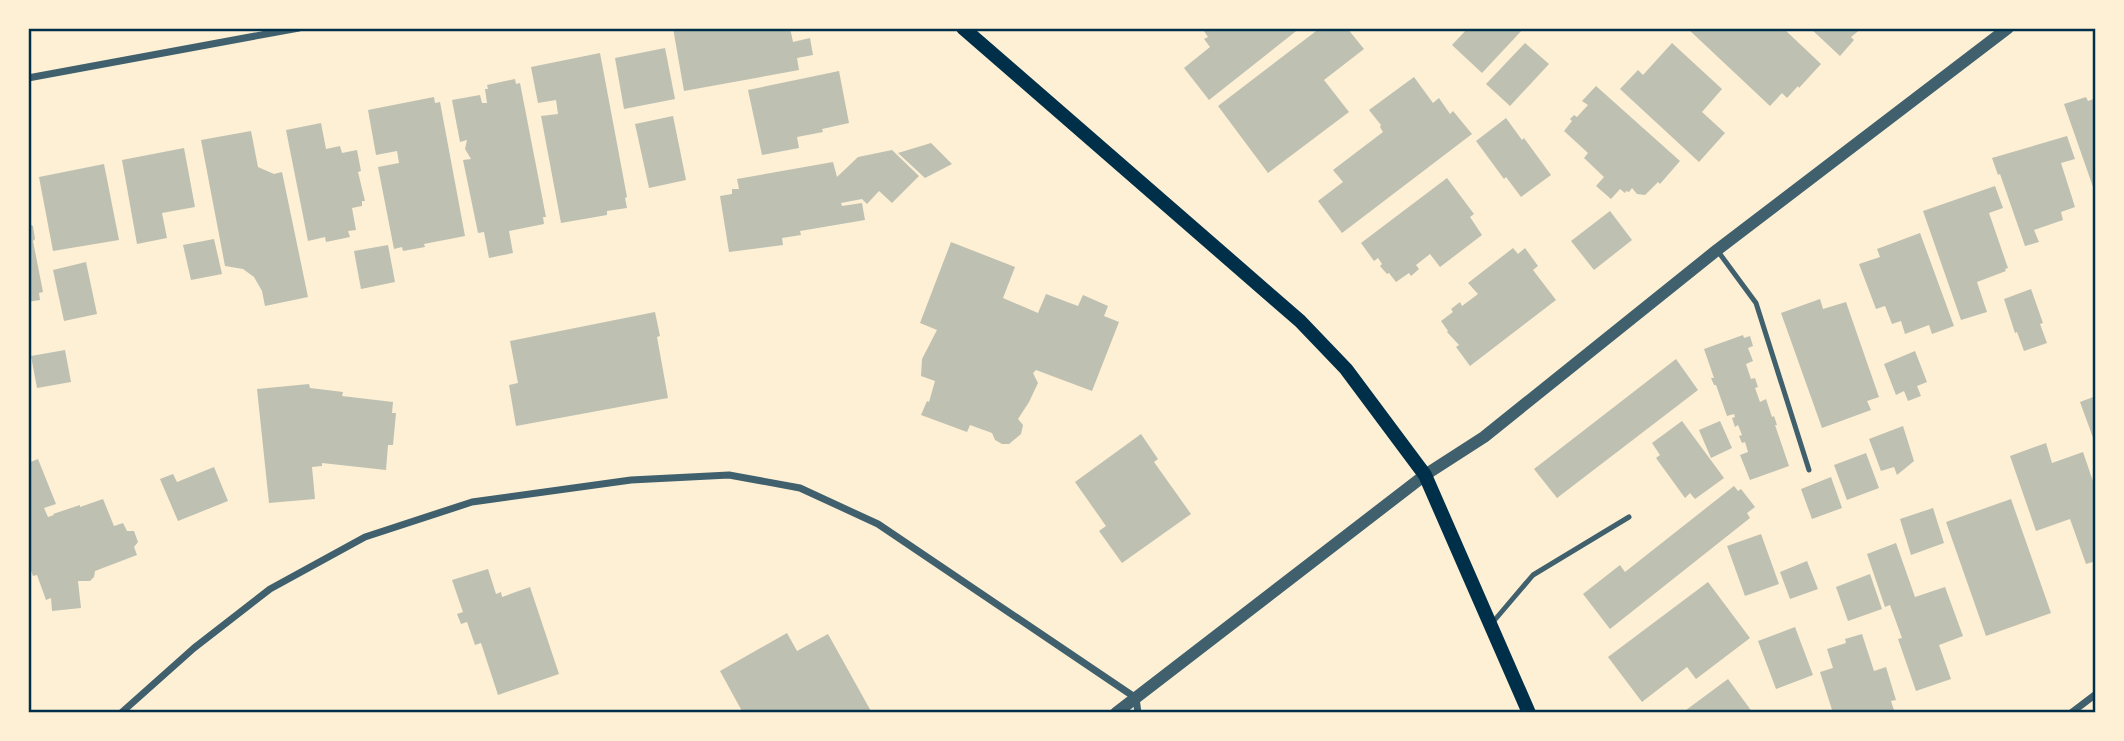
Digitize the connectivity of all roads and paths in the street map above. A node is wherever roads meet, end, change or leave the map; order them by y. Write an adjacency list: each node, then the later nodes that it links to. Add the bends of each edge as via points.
1 (299, 28): 4 (street)
2 (963, 28): 7 (main road, via 1300,320 1346,369)
3 (2008, 28): 5 (street)
4 (28, 78)
5 (1717, 250): 6 (lane, via 1756,303); 7 (street, via 1485,437)
6 (1809, 470)
7 (1425, 475): 9 (main road); 11 (street)
8 (1629, 517): 9 (lane, via 1533,575)
9 (1491, 625): 15 (main road)
10 (2096, 694): 16 (street)
11 (1136, 698): 12 (street, via 878,524 800,488 729,475 631,480 472,502 365,537 270,589); 13 (street); 14 (street)
12 (121, 713)
13 (1115, 713)
14 (1138, 713)
15 (1529, 713)
16 (2071, 713)

